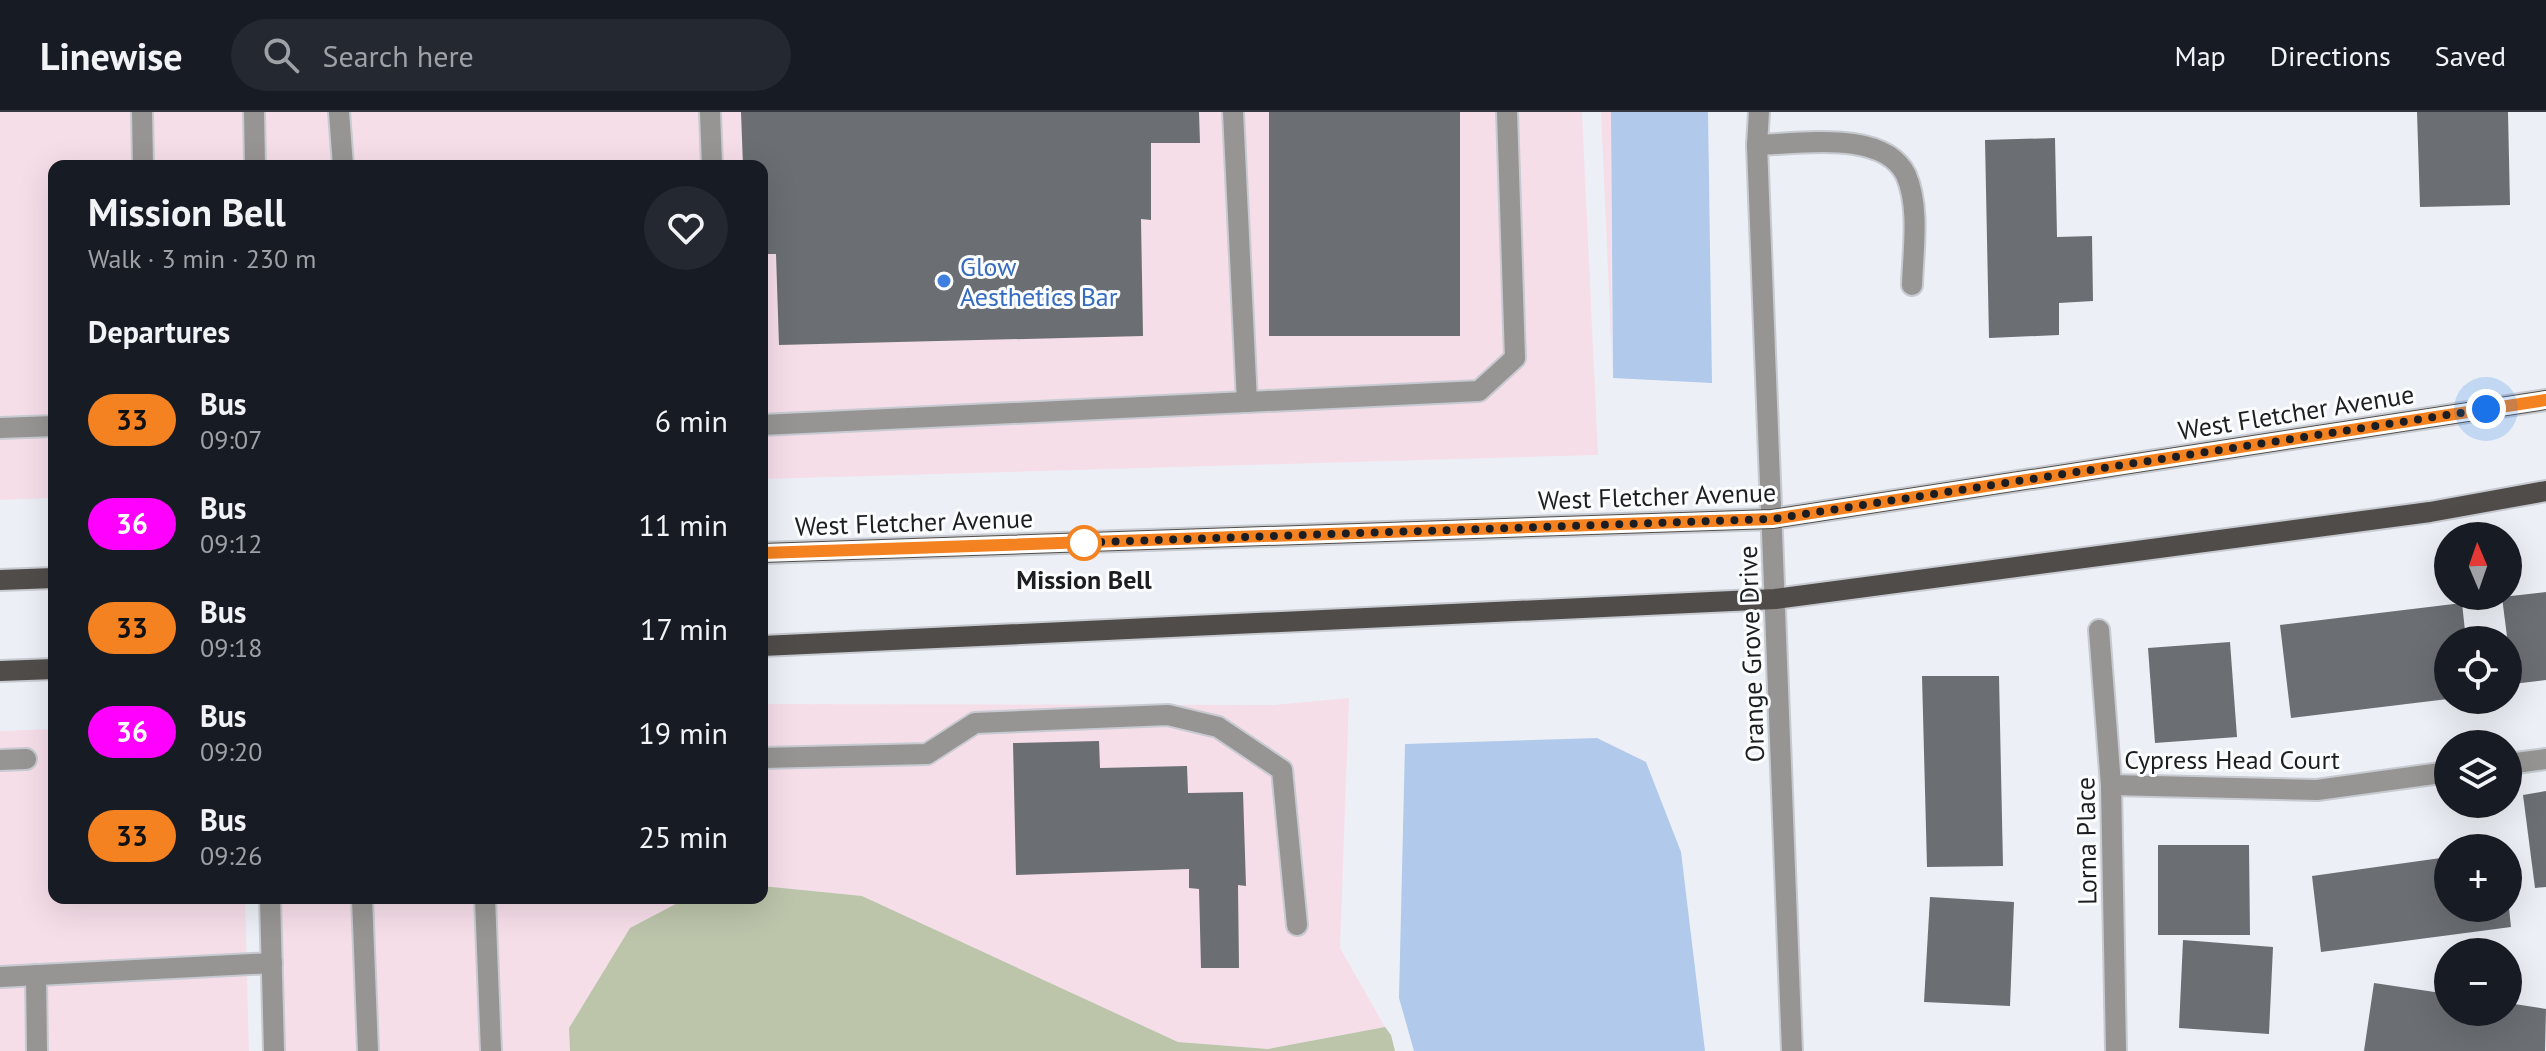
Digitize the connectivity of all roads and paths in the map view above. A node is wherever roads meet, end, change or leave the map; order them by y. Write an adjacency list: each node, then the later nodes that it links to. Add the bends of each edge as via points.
1 (142, 112): 9 (street)
2 (254, 112): 10 (street)
3 (339, 112): 11 (street)
4 (710, 112): 12 (street)
5 (1233, 112): 15 (street)
6 (1507, 112): 15 (street, via 1515,358 1479,391)
7 (1759, 112): 8 (street, Orange Grove Drive)
8 (1757, 145): 13 (street, via 1842,142 1871,146 1895,158 1910,191); 20 (street, Orange Grove Drive)
9 (143, 160)
10 (255, 160)
11 (343, 160)
12 (712, 160)
13 (1912, 285)
14 (2546, 400): 20 (main road, West Fletcher Avenue)
15 (1247, 402): 16 (street)
16 (768, 425)
17 (48, 426): 18 (street)
18 (0, 428)
19 (2546, 491): 24 (main road, via 2415,514)
20 (1772, 519): 21 (main road, West Fletcher Avenue); 24 (street, Orange Grove Drive)
21 (768, 553)
22 (48, 578): 23 (main road)
23 (0, 580)
24 (1775, 599): 26 (main road); 47 (street, Orange Grove Drive)
25 (2099, 630): 35 (street, Lorna Place)
26 (768, 646)
27 (48, 669): 28 (main road)
28 (0, 671)
29 (768, 758): 39 (street, via 927,754 975,723 1168,715 1218,727 1282,770)
30 (26, 759): 32 (street)
31 (2546, 759): 33 (street)
32 (0, 760)
33 (2522, 762)
34 (2434, 774): 35 (street, Cypress Head Court, via 2317,790)
35 (2111, 785): 48 (street, Lorna Place)
36 (270, 904): 40 (street)
37 (362, 904): 45 (street)
38 (485, 904): 46 (street)
39 (1297, 925)
40 (272, 963): 41 (street); 44 (street)
41 (36, 975): 42 (street); 43 (street)
42 (0, 977)
43 (37, 1051)
44 (274, 1051)
45 (368, 1051)
46 (491, 1051)
47 (1792, 1051)
48 (2116, 1051)

